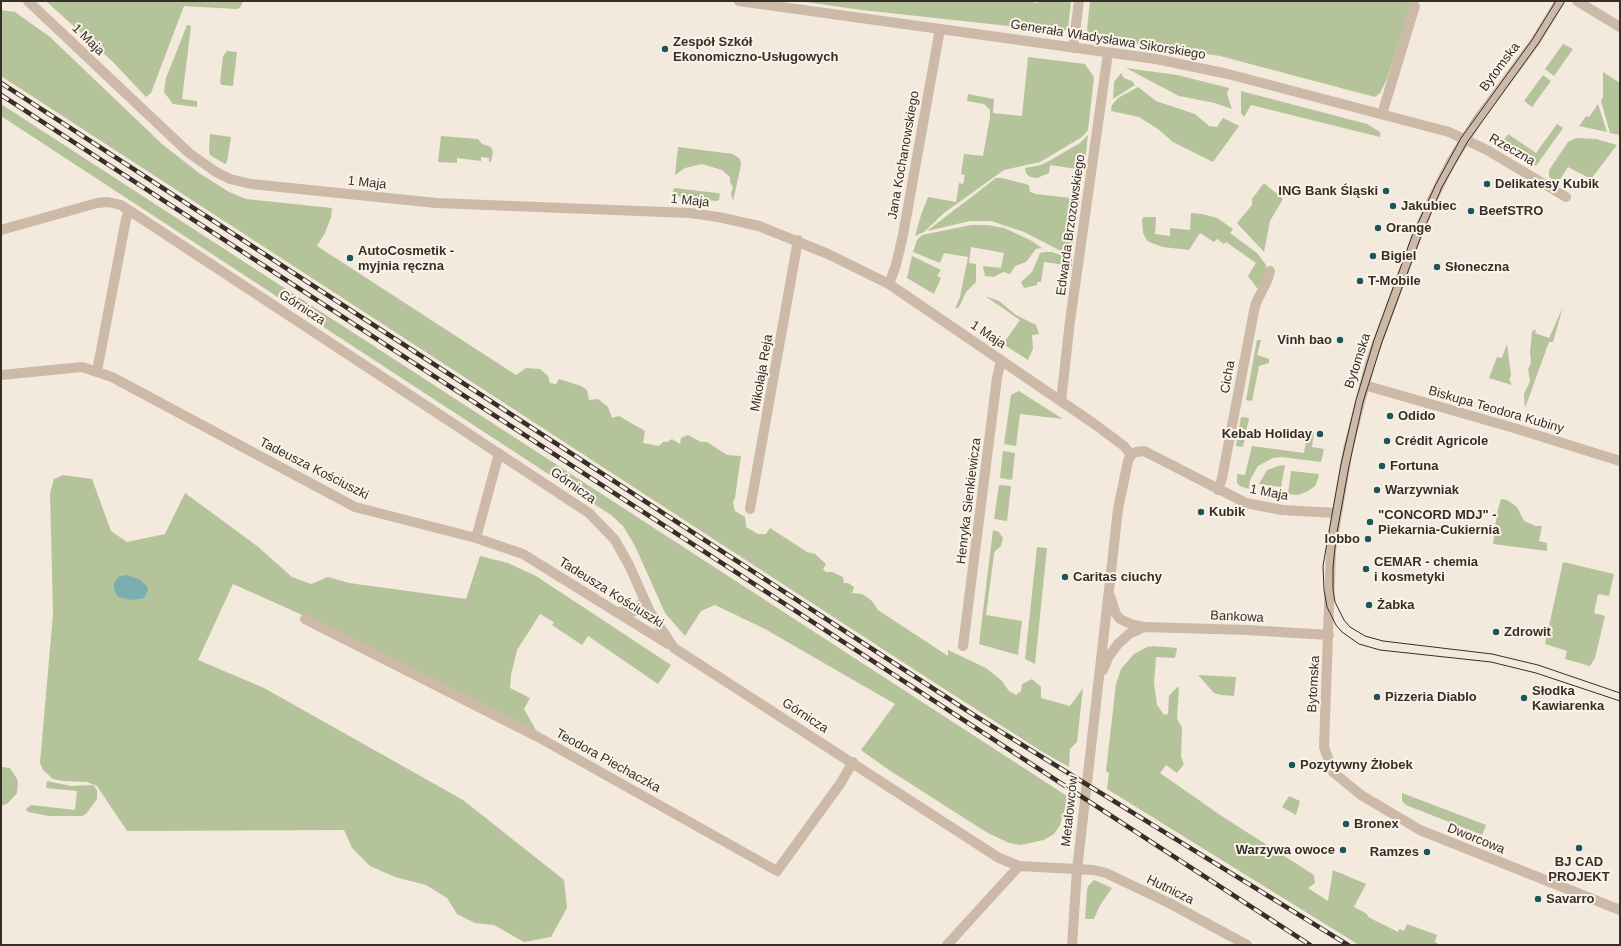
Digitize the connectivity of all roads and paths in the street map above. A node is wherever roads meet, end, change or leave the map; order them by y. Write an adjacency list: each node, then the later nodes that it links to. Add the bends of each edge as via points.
1 (28, 1): 16 (street, 1 Maja, via 190,153 216,172 240,182 325,193 452,204 690,213 752,224)
2 (739, 1): 8 (street, Generała Władysława Sikorskiego)
3 (1079, 1): 9 (street)
4 (1560, 1): 12 (street, Bytomska, via 1535,42)
5 (1577, 1): 7 (street)
6 (1415, 6): 11 (street)
7 (1620, 26)
8 (940, 29): 9 (street, Generała Władysława Sikorskiego); 18 (street, Jana Kochanowskiego, via 903,235)
9 (1073, 48): 10 (street, Generała Władysława Sikorskiego)
10 (1108, 53): 11 (street, Generała Władysława Sikorskiego, via 1204,68); 23 (street, Edwarda Brzozowskiego)
11 (1382, 114): 12 (street, Generała Władysława Sikorskiego, via 1449,132)
12 (1465, 140): 13 (street, Rzeczna, via 1487,150); 22 (street, Bytomska, via 1424,217)
13 (1566, 197)
14 (129, 210): 15 (street, Górnicza, via 114,203 97,203); 20 (street); 24 (street, Górnicza)
15 (1, 230)
16 (798, 240): 18 (street, 1 Maja); 28 (street, Mikołaja Reja)
17 (1270, 271): 27 (street, Cicha, via 1254,311)
18 (889, 284): 19 (street, 1 Maja)
19 (1002, 360): 23 (street, 1 Maja); 37 (street, Henryka Sienkiewicza, via 997,378)
20 (97, 371): 21 (street, Tadeusza Kościuszki, via 82,367); 30 (street, Tadeusza Kościuszki, via 355,507)
21 (1, 375)
22 (1364, 385): 26 (street, Biskupa Teodora Kubiny); 29 (street, Bytomska, via 1346,460)
23 (1061, 401): 25 (street, 1 Maja, via 1124,446)
24 (499, 453): 30 (street); 32 (street, Górnicza, via 574,501 600,522 615,540)
25 (1131, 455): 27 (street, 1 Maja, via 1144,451); 31 (street, Metalowców, via 1118,509)
26 (1620, 461)
27 (1218, 490): 29 (street, 1 Maja, via 1246,503 1282,510)
28 (750, 509)
29 (1337, 513): 36 (street, Bytomska, via 1329,571)
30 (476, 538): 33 (street, Tadeusza Kościuszki, via 523,554)
31 (1109, 588): 35 (street, Bankowa, via 1116,614 1120,619); 39 (street, Metalowców)
32 (644, 599): 33 (street, via 637,611); 38 (street, Górnicza)
33 (619, 612): 38 (street, Tadeusza Kościuszki)
34 (305, 619): 40 (street, Teodora Piechaczka, via 538,737 777,871)
35 (1144, 626): 36 (street, Bankowa); 39 (street, Metalowców, via 1118,644 1109,656)
36 (1329, 635): 41 (street, Bytomska, via 1324,747)
37 (963, 646)
38 (674, 648): 40 (street, Górnicza)
39 (1099, 681): 43 (street, Metalowców)
40 (853, 762): 42 (street, Górnicza, via 999,858)
41 (1333, 772): 44 (street, Dworcowa, via 1361,795 1420,830)
42 (1019, 866): 43 (street, Górnicza); 45 (street)
43 (1077, 870): 46 (street, Metalowców); 47 (street, Hutnicza, via 1106,873)
44 (1620, 910)
45 (947, 945)
46 (1072, 945)
47 (1247, 945)

